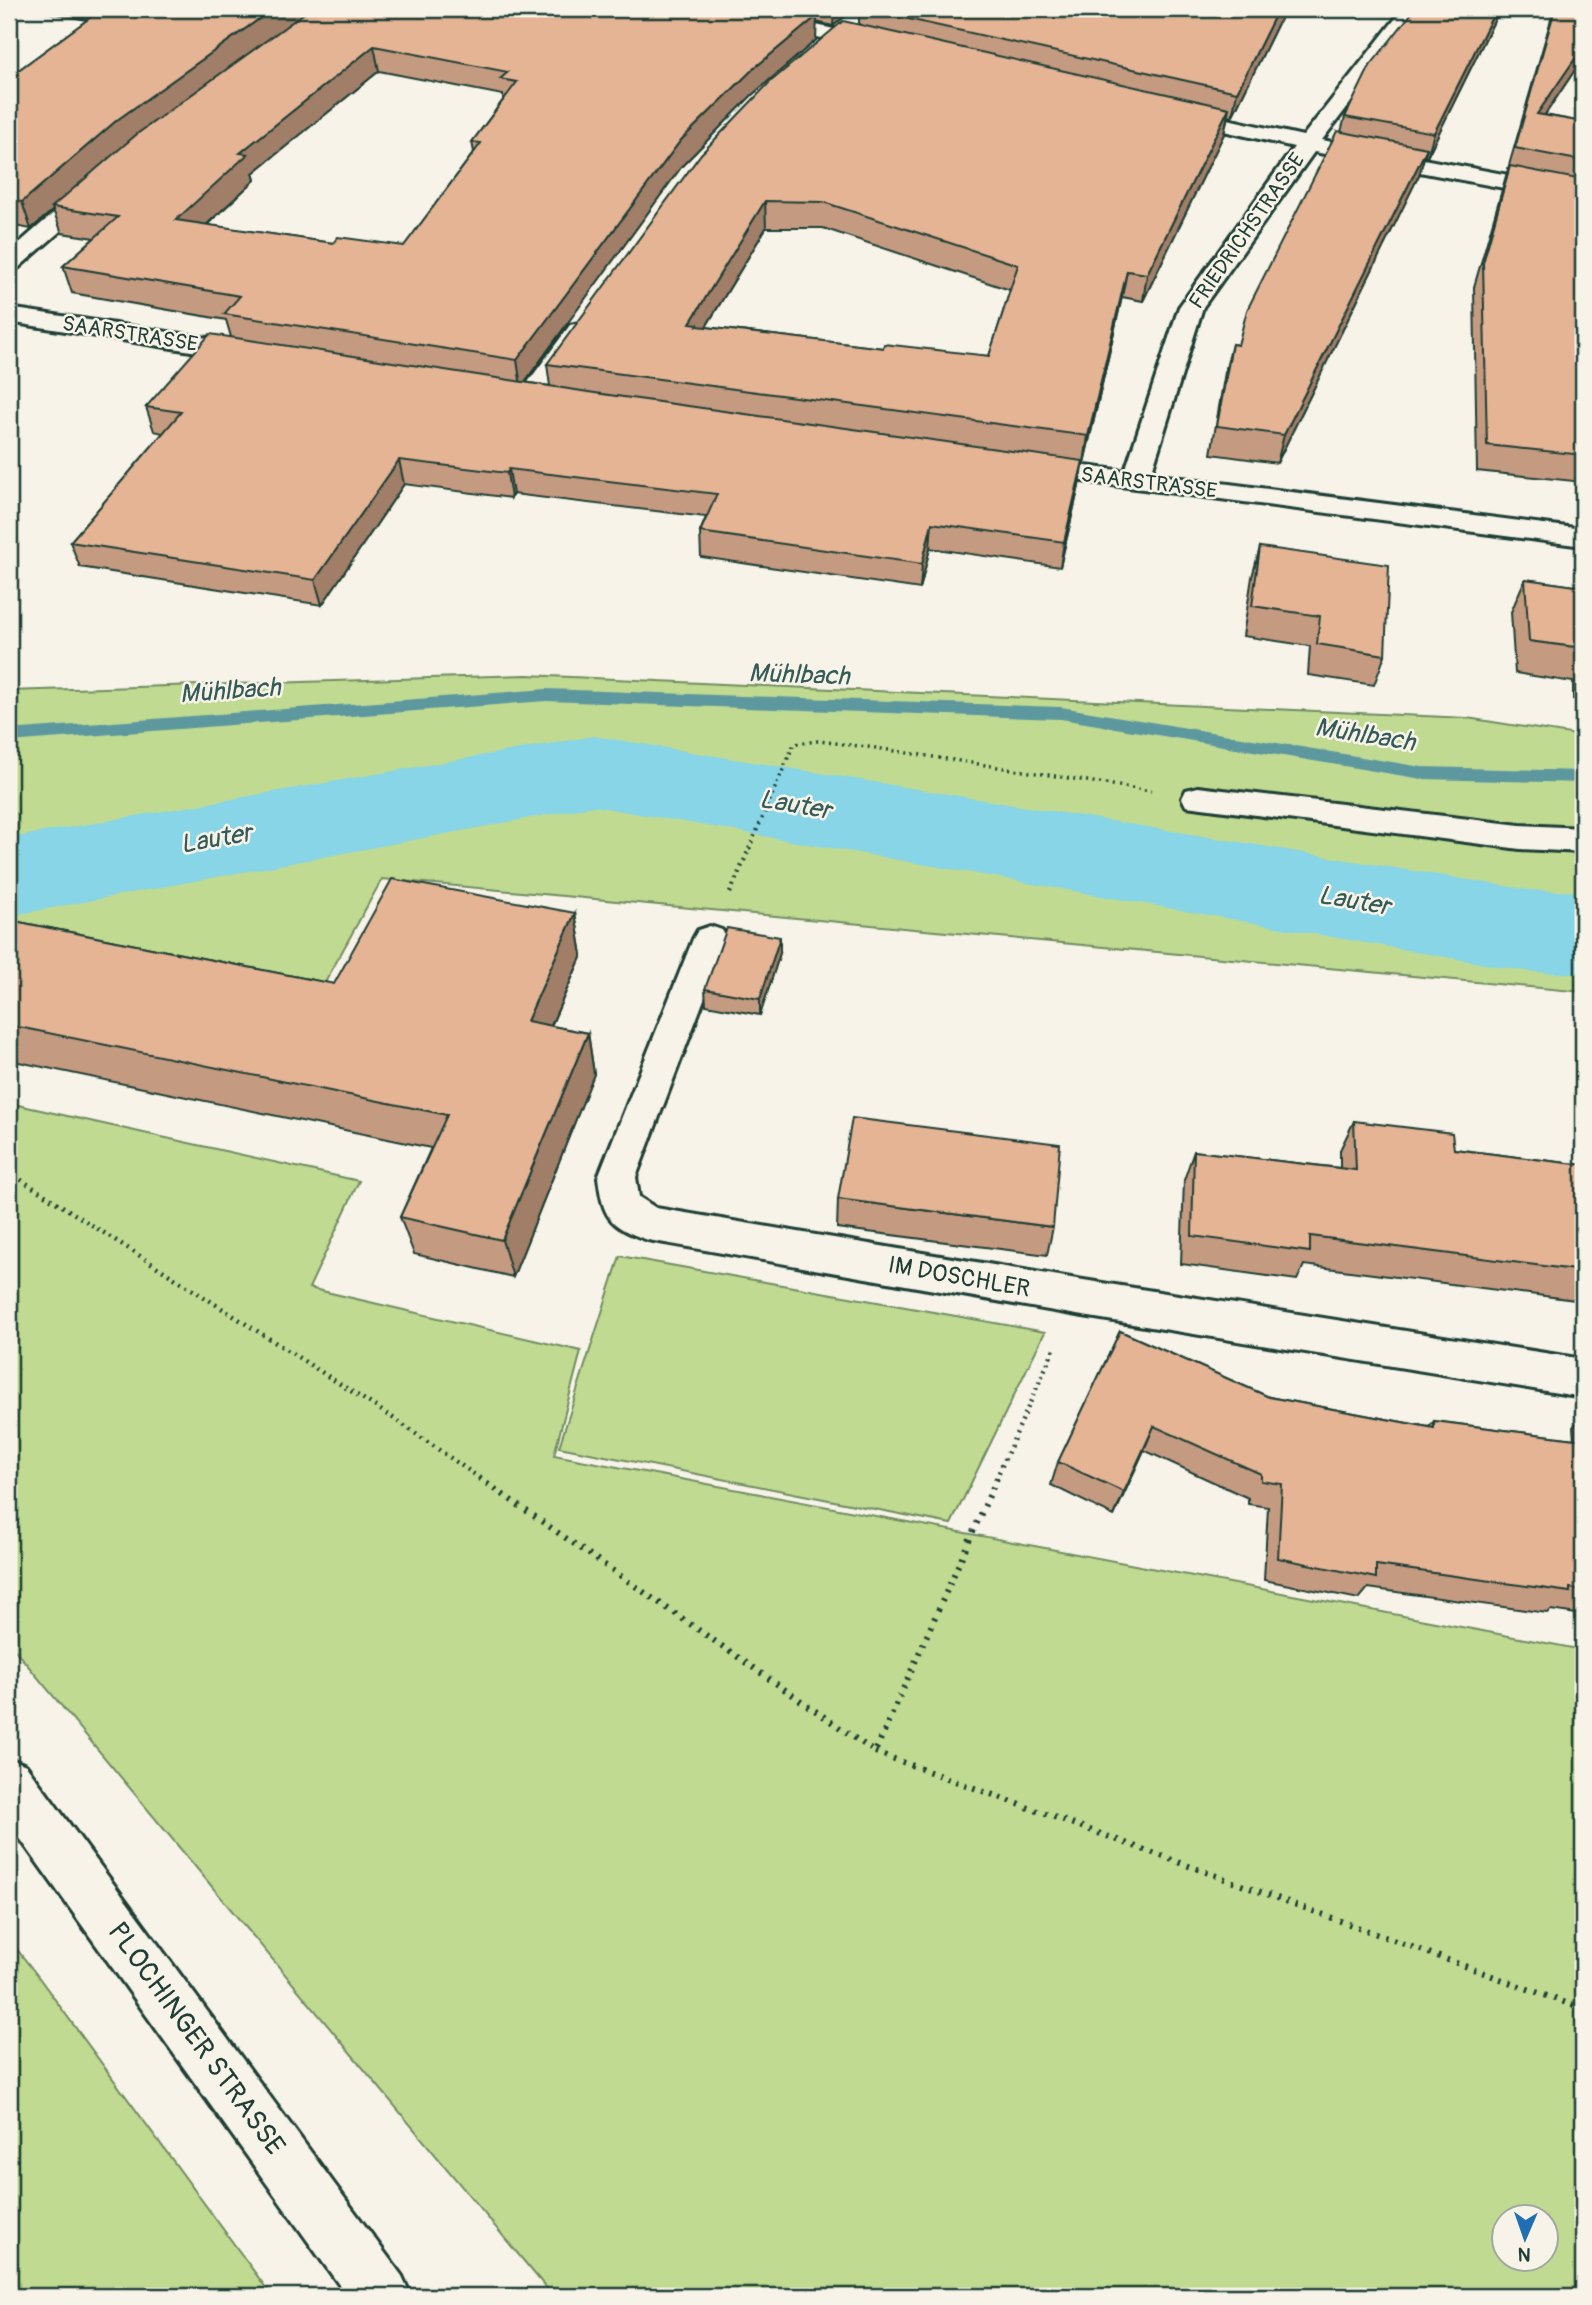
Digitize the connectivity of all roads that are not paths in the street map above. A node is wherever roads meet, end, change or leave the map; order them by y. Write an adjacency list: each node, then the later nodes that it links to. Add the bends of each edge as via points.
1 (718, 9): 4 (street)
2 (1413, 9): 8 (street, FRIEDRICHSTRASSE)
3 (862, 15): 4 (street)
4 (837, 35): 5 (street); 6 (street)
5 (904, 50)
6 (818, 51)
7 (1155, 108): 8 (street)
8 (1308, 144): 10 (street); 19 (street, FRIEDRICHSTRASSE, via 1191,307)
9 (114, 172): 11 (street)
10 (1583, 196)
11 (9, 264)
12 (594, 309): 16 (street)
13 (9, 315): 14 (street, SAARSTRASSE)
14 (272, 356)
15 (502, 395): 16 (street)
16 (529, 399): 17 (street)
17 (557, 403)
18 (1012, 465): 19 (street, SAARSTRASSE)
19 (1136, 481): 20 (street, SAARSTRASSE)
20 (1583, 538)
21 (1198, 798): 22 (street, via 1520,837)
22 (1583, 840)
23 (710, 939): 24 (street, IM DOSCHLER, via 617,1177 621,1206 648,1223)
24 (1583, 1378)
25 (9, 1782): 26 (street, PLOCHINGER STRASSE)
26 (382, 2296)

